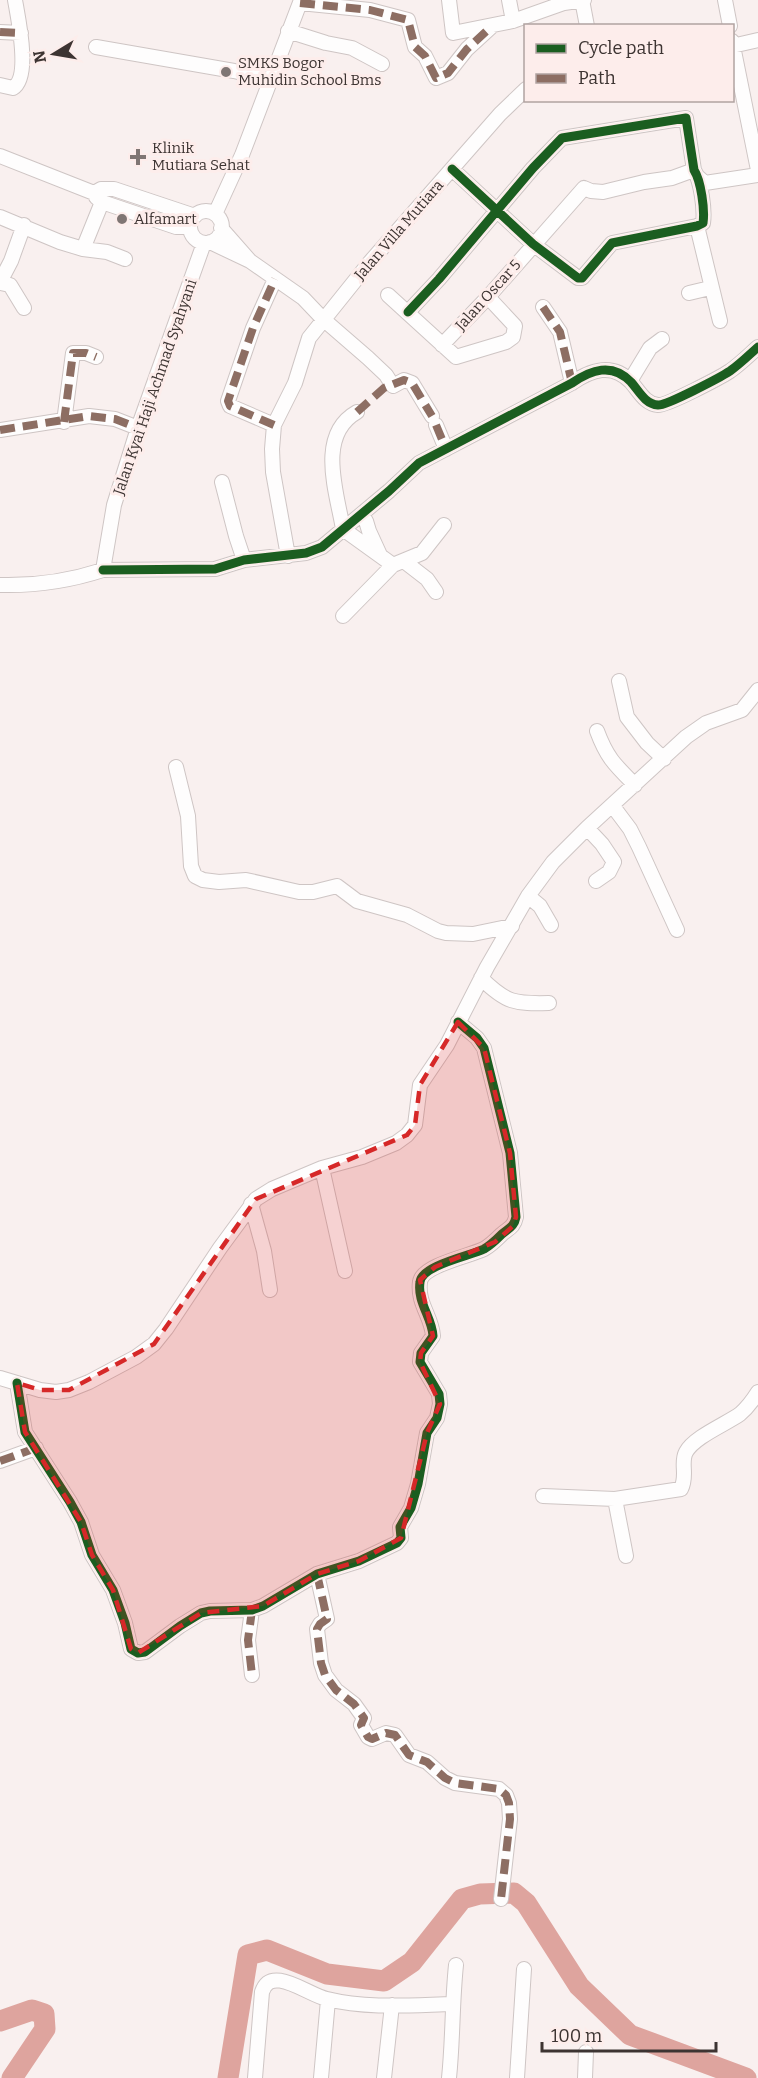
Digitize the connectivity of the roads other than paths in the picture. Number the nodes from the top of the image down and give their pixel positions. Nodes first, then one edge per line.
1 (15, 0) edge
2 (449, 0) edge
3 (509, 0) edge
4 (583, 0) edge
5 (725, 0) edge
6 (300, 1) edge
7 (564, 2) edge
8 (513, 21) junction
9 (586, 24) edge
10 (730, 24) edge
11 (491, 27) junction
12 (0, 32) edge
13 (288, 32) junction
14 (21, 33) junction
15 (758, 40) edge
16 (734, 44) edge
17 (96, 48) dead end
18 (734, 49) edge
19 (382, 64) dead end
20 (268, 81) junction
21 (0, 86) edge
22 (524, 90) edge
23 (0, 156) edge
24 (452, 169) junction
25 (758, 170) edge
26 (695, 173) junction
27 (758, 175) edge
28 (98, 198) junction
29 (497, 210) junction
30 (215, 214) junction
31 (0, 217) edge
32 (192, 221) junction
33 (24, 225) junction
34 (697, 226) junction
35 (221, 228) junction
36 (207, 242) junction
37 (533, 244) junction
38 (83, 249) junction
39 (124, 259) dead end
40 (250, 261) junction
41 (275, 279) junction
42 (0, 282) edge
43 (710, 288) junction
44 (689, 293) dead end
45 (388, 295) dead end
46 (488, 297) junction
47 (543, 307) dead end
48 (24, 308) dead end
49 (408, 312) junction
50 (323, 319) junction
51 (720, 321) dead end
52 (662, 339) dead end
53 (442, 345) junction
54 (758, 346) edge
55 (96, 357) dead end
56 (630, 381) junction
57 (572, 383) junction
58 (357, 412) dead end
59 (64, 422) junction
60 (274, 425) junction
61 (138, 428) junction
62 (0, 430) edge
63 (446, 448) junction
64 (417, 476) dead end
65 (222, 482) dead end
66 (366, 521) junction
67 (444, 525) dead end
68 (348, 532) junction
69 (422, 553) junction
70 (288, 556) junction
71 (381, 556) junction
72 (244, 560) junction
73 (399, 563) junction
74 (103, 570) junction
75 (427, 579) junction
76 (0, 585) edge
77 (436, 592) dead end
78 (343, 616) dead end
79 (619, 681) dead end
80 (758, 690) edge
81 (597, 731) dead end
82 (664, 759) junction
83 (176, 767) dead end
84 (635, 785) junction
85 (612, 805) junction
86 (587, 828) junction
87 (596, 881) dead end
88 (528, 896) junction
89 (551, 925) dead end
90 (512, 926) junction
91 (677, 930) dead end
92 (481, 978) junction
93 (549, 1003) dead end
94 (458, 1022) junction
95 (322, 1168) junction
96 (251, 1204) junction
97 (345, 1271) dead end
98 (270, 1290) dead end
99 (0, 1378) edge
100 (17, 1383) junction
101 (758, 1392) edge
102 (36, 1448) junction
103 (0, 1461) edge
104 (543, 1496) dead end
105 (615, 1499) junction
106 (626, 1556) dead end
107 (317, 1574) junction
108 (252, 1610) junction
109 (252, 1674) dead end
110 (501, 1899) dead end
111 (456, 1965) dead end
112 (524, 1969) dead end
113 (328, 2000) junction
114 (453, 2004) junction
115 (392, 2005) junction
116 (586, 2052) dead end
117 (255, 2078) edge
118 (321, 2078) edge
119 (384, 2078) edge
120 (449, 2078) edge
121 (517, 2078) edge
122 (585, 2078) edge

1 - 14 street
2 - 11 street
3 - 8 street
4 - 7 street
4 - 9 street
5 - 10 street
6 - 11 street
6 - 13 street
7 - 8 street
8 - 11 street
12 - 14 street
13 - 19 street
13 - 20 street
14 - 21 street
15 - 16 street
17 - 20 street
18 - 25 street
20 - 30 street
22 - 24 street, Jalan Villa Mutiara
23 - 28 street
24 - 29 street
24 - 50 street, Jalan Villa Mutiara
26 - 27 street
26 - 29 street
26 - 34 street
26 - 37 street, Jalan Oscar 5
28 - 32 street
28 - 38 street
29 - 37 street
29 - 49 street
30 - 32 street
30 - 35 street
31 - 33 street
32 - 36 street
33 - 38 street
33 - 42 street
34 - 37 street
34 - 43 street
35 - 36 street
35 - 40 street
36 - 40 street
36 - 61 street, Jalan Kyai Haji Achmad Syahyani
37 - 46 street, Jalan Oscar 5
38 - 39 street
40 - 41 street
41 - 50 street
41 - 60 street
42 - 48 street
43 - 44 street
43 - 51 street
45 - 49 street
46 - 53 street, Jalan Oscar 5
46 - 53 street
47 - 57 street
49 - 53 street
50 - 60 street, Jalan Villa Mutiara
50 - 63 street
52 - 56 street
54 - 56 street
55 - 59 street
56 - 57 street
57 - 63 street
58 - 68 street
59 - 61 street
59 - 62 street
60 - 70 street
61 - 74 street, Jalan Kyai Haji Achmad Syahyani
63 - 68 street
64 - 66 street
65 - 72 street
66 - 68 street
66 - 71 street
67 - 69 street
68 - 70 street
68 - 71 street
69 - 73 street
69 - 75 street
70 - 72 street
71 - 73 street
72 - 74 street
73 - 75 street
73 - 78 street
74 - 76 street
75 - 77 street
79 - 82 street
80 - 82 street
81 - 84 street
82 - 84 street
83 - 90 street
84 - 85 street
85 - 86 street
85 - 91 street
86 - 87 street
86 - 88 street
88 - 89 street
88 - 90 street
90 - 92 street
92 - 93 street
92 - 94 street
94 - 95 street
94 - 107 street
95 - 96 street
95 - 97 street
96 - 98 street
96 - 100 street
99 - 100 street
100 - 102 street
101 - 105 street
102 - 103 street
102 - 108 street
104 - 105 street
105 - 106 street
107 - 108 street
107 - 110 street
108 - 109 street
111 - 114 street
112 - 121 street
113 - 115 street
113 - 117 street
113 - 118 street
114 - 115 street
114 - 120 street
115 - 119 street
116 - 122 street

